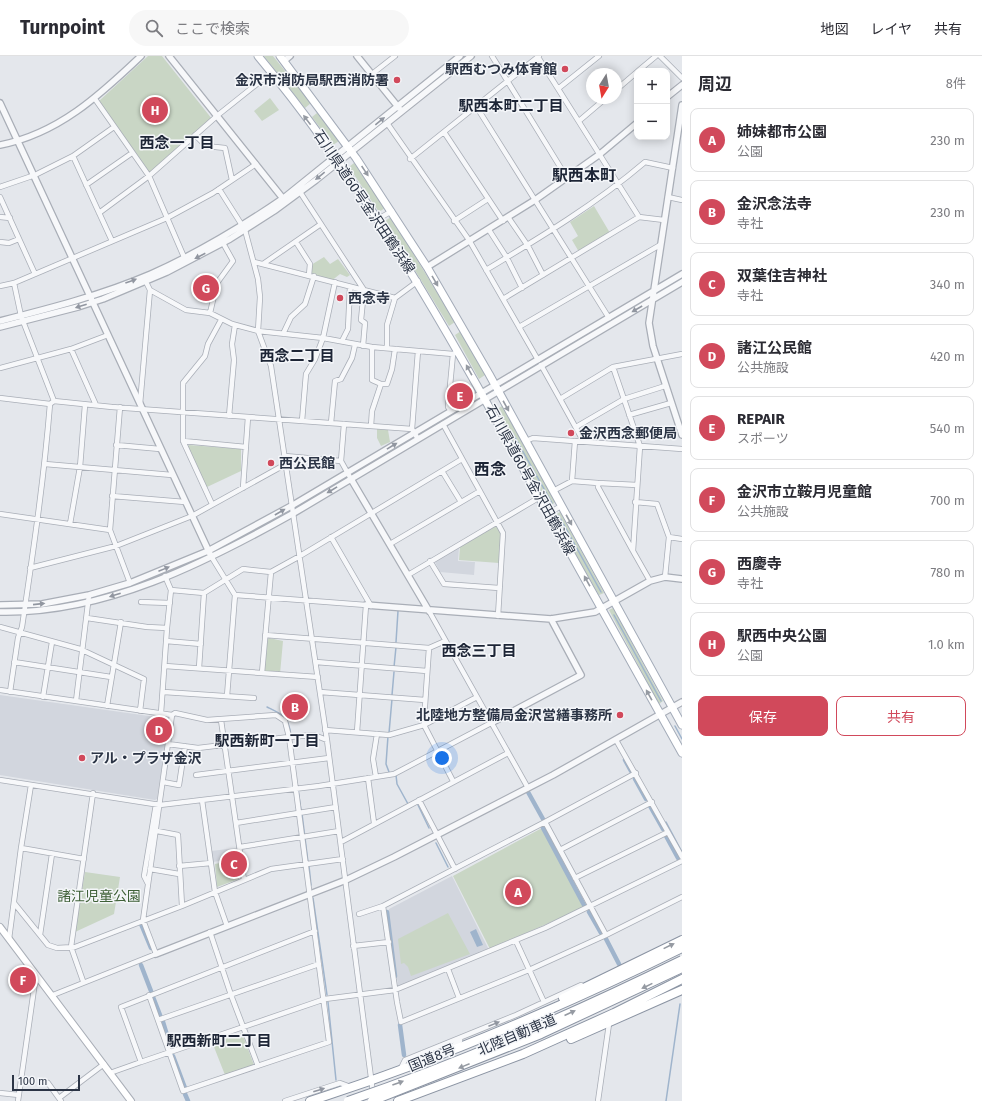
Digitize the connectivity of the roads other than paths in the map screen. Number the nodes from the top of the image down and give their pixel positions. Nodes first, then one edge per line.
1 (141, 56) edge
2 (169, 56) edge
3 (258, 56) edge
4 (290, 56) edge
5 (358, 56) edge
6 (395, 56) edge
7 (460, 56) edge
8 (471, 56) edge
9 (492, 56) edge
10 (599, 56) edge
11 (656, 56) edge
12 (660, 56) edge
13 (538, 57) edge
14 (282, 58) edge
15 (642, 68) edge
16 (272, 72) junction
17 (372, 74) junction
18 (634, 75) edge
19 (682, 78) edge
20 (508, 80) junction
21 (682, 84) edge
22 (622, 85) edge
23 (559, 88) junction
24 (419, 93) junction
25 (670, 94) edge
26 (95, 99) junction
27 (0, 102) edge
28 (599, 104) edge
29 (682, 105) edge
30 (476, 106) junction
31 (400, 109) junction
32 (681, 114) edge
33 (218, 115) junction
34 (579, 121) junction
35 (386, 123) junction
36 (634, 126) edge
37 (114, 127) junction
38 (444, 132) junction
39 (195, 135) junction
40 (19, 142) junction
41 (0, 145) edge
42 (349, 149) junction
43 (132, 153) junction
44 (600, 154) junction
45 (73, 156) junction
46 (337, 159) junction
47 (410, 159) junction
48 (256, 164) junction
49 (673, 168) junction
50 (35, 174) junction
51 (149, 176) junction
52 (567, 178) junction
53 (232, 180) junction
54 (86, 184) junction
55 (619, 184) junction
56 (0, 187) edge
57 (219, 189) junction
58 (300, 192) junction
59 (0, 197) edge
60 (668, 197) junction
61 (488, 199) junction
62 (285, 200) junction
63 (535, 200) junction
64 (682, 200) edge
65 (392, 211) junction
66 (99, 213) junction
67 (0, 217) edge
68 (639, 217) junction
69 (10, 218) junction
70 (167, 218) junction
71 (378, 219) junction
72 (506, 219) junction
73 (664, 220) junction
74 (454, 221) junction
75 (321, 224) junction
76 (243, 228) junction
77 (489, 230) junction
78 (554, 230) junction
79 (19, 239) junction
80 (469, 240) junction
81 (0, 242) edge
82 (112, 242) junction
83 (296, 242) junction
84 (223, 243) junction
85 (660, 245) junction
86 (528, 246) junction
87 (184, 257) junction
88 (73, 258) junction
89 (507, 258) junction
90 (571, 259) junction
91 (254, 262) junction
92 (263, 264) junction
93 (427, 267) junction
94 (166, 270) junction
95 (486, 270) junction
96 (35, 274) junction
97 (682, 274) edge
98 (543, 275) junction
99 (311, 276) junction
100 (418, 281) junction
101 (14, 282) junction
102 (146, 282) junction
103 (335, 282) junction
104 (682, 282) edge
105 (0, 286) edge
106 (350, 287) junction
107 (589, 287) junction
108 (522, 288) junction
109 (150, 290) junction
110 (364, 290) junction
111 (653, 292) junction
112 (90, 296) junction
113 (395, 298) junction
114 (503, 299) junction
115 (651, 301) junction
116 (93, 302) junction
117 (210, 313) junction
118 (23, 318) junction
119 (609, 318) junction
120 (222, 320) junction
121 (0, 321) edge
122 (235, 325) junction
123 (0, 327) edge
124 (519, 327) junction
125 (258, 331) junction
126 (283, 334) junction
127 (108, 335) junction
128 (323, 338) junction
129 (573, 339) junction
130 (342, 341) junction
131 (355, 345) junction
132 (576, 345) junction
133 (363, 346) junction
134 (372, 347) junction
135 (387, 347) junction
136 (71, 349) junction
137 (395, 349) junction
138 (418, 351) junction
139 (456, 352) junction
140 (682, 354) edge
141 (37, 358) junction
142 (657, 358) junction
143 (540, 363) junction
144 (613, 367) junction
145 (0, 368) edge
146 (381, 384) junction
147 (665, 386) junction
148 (497, 388) junction
149 (483, 396) junction
150 (0, 398) edge
151 (560, 399) junction
152 (624, 399) junction
153 (52, 403) junction
154 (671, 403) junction
155 (85, 405) junction
156 (96, 405) junction
157 (120, 407) junction
158 (141, 407) junction
159 (184, 412) junction
160 (451, 412) junction
161 (629, 415) junction
162 (229, 416) junction
163 (248, 417) junction
164 (279, 419) junction
165 (302, 421) junction
166 (331, 423) junction
167 (344, 424) junction
168 (443, 424) junction
169 (371, 426) junction
170 (576, 427) junction
171 (413, 431) junction
172 (682, 435) edge
173 (418, 438) junction
174 (183, 441) junction
175 (526, 441) junction
176 (575, 441) junction
177 (581, 441) junction
178 (116, 445) junction
179 (640, 446) junction
180 (246, 447) junction
181 (160, 449) junction
182 (682, 449) edge
183 (286, 456) junction
184 (462, 459) junction
185 (341, 461) junction
186 (45, 464) junction
187 (286, 464) junction
188 (80, 467) junction
189 (114, 470) junction
190 (442, 471) junction
191 (348, 473) junction
192 (172, 475) junction
193 (351, 479) junction
194 (572, 481) junction
195 (598, 483) junction
196 (637, 485) junction
197 (243, 488) junction
198 (480, 491) junction
199 (553, 491) junction
200 (112, 496) junction
201 (540, 497) junction
202 (185, 502) junction
203 (461, 502) junction
204 (635, 502) junction
205 (212, 504) junction
206 (293, 505) junction
207 (561, 506) junction
208 (294, 513) junction
209 (372, 513) junction
210 (549, 513) junction
211 (0, 514) edge
212 (192, 516) junction
213 (38, 520) junction
214 (497, 522) junction
215 (70, 524) junction
216 (110, 530) junction
217 (331, 537) junction
218 (670, 537) junction
219 (682, 539) edge
220 (390, 544) junction
221 (116, 546) junction
222 (633, 551) junction
223 (210, 553) junction
224 (300, 556) junction
225 (430, 561) junction
226 (30, 568) junction
227 (271, 572) junction
228 (408, 574) junction
229 (165, 576) junction
230 (665, 577) junction
231 (682, 579) edge
232 (226, 580) junction
233 (650, 581) junction
234 (130, 583) junction
235 (500, 588) junction
236 (171, 590) junction
237 (204, 593) junction
238 (89, 595) junction
239 (235, 595) junction
240 (269, 598) junction
241 (307, 601) junction
242 (614, 601) junction
243 (89, 602) junction
244 (141, 602) dead end
245 (170, 603) junction
246 (25, 605) junction
247 (369, 605) junction
248 (0, 606) edge
249 (602, 608) junction
250 (429, 611) junction
251 (0, 612) edge
252 (24, 612) junction
253 (498, 616) junction
254 (88, 618) junction
255 (551, 619) junction
256 (121, 622) junction
257 (0, 628) edge
258 (167, 628) junction
259 (19, 633) junction
260 (265, 635) junction
261 (312, 639) junction
262 (166, 641) junction
263 (445, 641) junction
264 (52, 642) junction
265 (363, 643) junction
266 (200, 644) junction
267 (430, 648) junction
268 (83, 651) junction
269 (14, 662) junction
270 (316, 662) junction
271 (114, 664) junction
272 (165, 666) junction
273 (362, 666) junction
274 (48, 667) junction
275 (199, 668) junction
276 (229, 670) junction
277 (427, 671) junction
278 (80, 672) junction
279 (262, 673) junction
280 (112, 677) junction
281 (318, 677) junction
282 (0, 690) edge
283 (10, 692) junction
284 (164, 692) junction
285 (320, 692) junction
286 (360, 694) junction
287 (43, 696) junction
288 (227, 696) junction
289 (477, 697) junction
290 (254, 698) dead end
291 (425, 700) junction
292 (76, 701) junction
293 (682, 702) edge
294 (107, 706) junction
295 (673, 708) junction
296 (140, 711) junction
297 (161, 714) junction
298 (172, 715) junction
299 (660, 715) junction
300 (221, 720) junction
301 (491, 723) junction
302 (424, 725) junction
303 (682, 725) edge
304 (325, 730) junction
305 (357, 732) junction
306 (377, 734) junction
307 (291, 737) junction
308 (326, 740) junction
309 (616, 740) junction
310 (168, 744) junction
311 (225, 745) junction
312 (185, 746) junction
313 (438, 751) junction
314 (508, 753) junction
315 (682, 753) edge
316 (329, 758) junction
317 (294, 762) junction
318 (229, 771) junction
319 (636, 773) junction
320 (196, 775) dead end
321 (376, 777) junction
322 (368, 778) junction
323 (0, 780) edge
324 (453, 781) junction
325 (163, 782) junction
326 (333, 783) junction
327 (31, 785) junction
328 (297, 788) junction
329 (528, 788) junction
330 (93, 793) junction
331 (232, 796) junction
332 (202, 800) junction
333 (419, 800) junction
334 (652, 802) junction
335 (158, 804) junction
336 (336, 807) junction
337 (300, 812) junction
338 (545, 822) junction
339 (236, 823) junction
340 (374, 823) junction
341 (154, 830) junction
342 (339, 831) junction
343 (668, 832) junction
344 (304, 836) junction
345 (438, 836) junction
346 (341, 842) junction
347 (152, 847) junction
348 (240, 847) junction
349 (21, 848) junction
350 (560, 850) junction
351 (52, 854) junction
352 (682, 857) edge
353 (84, 858) junction
354 (343, 858) junction
355 (682, 861) edge
356 (211, 862) junction
357 (307, 863) junction
358 (179, 866) junction
359 (150, 868) junction
360 (455, 869) junction
361 (179, 874) junction
362 (575, 878) junction
363 (244, 880) junction
364 (346, 880) junction
365 (148, 884) junction
366 (215, 892) junction
367 (310, 894) junction
368 (682, 897) edge
369 (14, 903) junction
370 (182, 906) junction
371 (383, 906) junction
372 (590, 907) junction
373 (359, 914) dead end
374 (143, 920) junction
375 (227, 926) junction
376 (0, 927) edge
377 (315, 931) junction
378 (210, 932) junction
379 (40, 935) junction
380 (606, 935) junction
381 (10, 939) junction
382 (682, 940) edge
383 (516, 941) junction
384 (389, 942) junction
385 (353, 946) junction
386 (71, 947) junction
387 (682, 948) edge
388 (156, 954) junction
389 (682, 960) edge
390 (319, 964) junction
391 (222, 967) junction
392 (682, 968) edge
393 (448, 969) junction
394 (529, 970) junction
395 (621, 970) junction
396 (36, 975) junction
397 (682, 979) edge
398 (83, 982) junction
399 (395, 990) junction
400 (682, 990) edge
401 (359, 994) junction
402 (53, 995) junction
403 (150, 995) junction
404 (231, 995) junction
405 (459, 998) junction
406 (325, 999) junction
407 (544, 1002) junction
408 (516, 1015) junction
409 (158, 1020) junction
410 (511, 1023) junction
411 (609, 1024) junction
412 (243, 1027) junction
413 (496, 1032) junction
414 (460, 1038) junction
415 (543, 1045) junction
416 (169, 1052) junction
417 (442, 1054) junction
418 (141, 1062) junction
419 (104, 1064) junction
420 (258, 1066) junction
421 (399, 1071) junction
422 (110, 1072) junction
423 (370, 1081) junction
424 (48, 1083) dead end
425 (353, 1087) junction
426 (0, 1093) edge
427 (19, 1095) junction
428 (60, 1099) edge
429 (294, 1099) edge
430 (18, 1101) edge
431 (131, 1101) edge
432 (285, 1101) edge
433 (310, 1101) edge
434 (348, 1101) edge
435 (373, 1101) edge
436 (398, 1101) edge
437 (598, 1101) edge

1 - 26 street
2 - 33 street
3 - 16 main road, 石川県道60号金沢田鶴浜線
4 - 14 street
5 - 17 street
6 - 17 street
7 - 24 street
8 - 24 street
9 - 20 street
10 - 23 street
11 - 15 street
12 - 19 street
13 - 20 street
13 - 23 street
14 - 42 main road, 石川県道60号金沢田鶴浜線
16 - 33 street
46 -> 16 main road, 石川県道60号金沢田鶴浜線
17 - 31 street
18 - 22 street
20 - 30 street
20 - 52 street
21 - 25 street
23 - 34 street
24 - 31 street
26 - 37 street
26 - 40 street
27 - 40 street
28 - 34 street
29 - 32 street
30 - 38 street
30 - 63 street
31 - 35 street
42 -> 31 street
32 - 49 street
33 - 39 street
33 - 48 street
34 - 44 street
35 - 42 street
35 - 47 street
36 - 44 street
37 - 43 street
37 - 45 street
38 - 47 street
38 - 61 street
39 - 51 street
39 - 53 street
40 - 41 street
40 - 50 street
42 - 46 street
42 -> 65 main road, 石川県道60号金沢田鶴浜線
43 - 51 street
43 - 54 street
44 - 52 street
44 - 55 street
45 - 50 street
45 - 54 street
46 -> 58 street
46 - 62 street
46 - 71 main road, 石川県道60号金沢田鶴浜線
47 - 74 street
48 - 53 street
48 - 62 street
49 - 55 street
49 - 60 street
50 - 56 street
50 - 88 street
51 - 66 street
51 - 70 street
52 - 63 street
53 - 57 street
54 - 66 street
55 - 68 street
55 - 78 street
57 - 70 street
57 - 76 street
58 - 62 street
58 - 75 street
59 - 69 street
60 - 64 street
60 - 73 street
61 - 72 street
61 - 74 street
62 - 76 street
63 - 72 street
63 - 78 street
65 - 71 street
65 - 93 main road, 石川県道60号金沢田鶴浜線
66 - 82 street
67 - 69 street
68 - 73 street
68 - 90 street
69 - 79 street
70 - 82 street
70 - 87 street
71 - 100 main road, 石川県道60号金沢田鶴浜線
72 - 77 street
72 - 86 street
73 - 85 street
74 - 80 street
75 - 83 street
75 - 110 street
76 - 84 street
76 - 87 street
76 - 91 street
77 - 80 street
77 - 89 street
78 - 86 street
78 - 90 street
79 - 81 street
79 - 96 street
80 - 93 street
80 - 95 street
82 - 88 street
83 - 92 street
83 - 99 street
84 -> 94 street
84 - 117 street
85 - 107 street
85 - 111 street
86 - 89 street
86 - 98 street
87 - 94 street
88 - 96 street
88 - 112 street
89 - 95 street
89 - 108 street
90 - 98 street
90 - 107 street
91 - 92 street
91 - 125 street
92 - 99 street
93 -> 148 main road, 石川県道60号金沢田鶴浜線
94 - 102 street
112 -> 94 street
95 - 114 street
96 - 101 street
97 - 111 street
98 - 108 street
99 - 103 street
99 - 126 street
100 - 113 street
100 - 139 main road, 石川県道60号金沢田鶴浜線
101 - 105 street
101 - 118 street
102 - 109 street
102 - 116 street
103 - 106 street
103 - 128 street
104 - 115 street
106 - 110 street
106 - 130 street
107 - 119 street
107 - 124 street
108 - 114 street
109 - 117 street
109 - 158 street
110 - 113 street
110 - 133 street
111 - 115 street
111 - 119 street
112 - 116 street
112 - 118 street
113 - 135 street
114 - 124 street
115 -> 132 street
115 - 142 street
116 -> 118 street
116 - 127 street
117 - 120 street
118 - 121 street
118 - 123 street
118 - 141 street
119 - 129 street
120 - 122 street
120 - 159 street
122 - 125 street
122 - 162 street
124 - 143 street
125 - 126 street
125 - 164 street
126 - 128 street
127 - 136 street
127 - 158 street
128 - 130 street
128 - 165 street
129 - 132 street
129 - 143 street
130 - 131 street
131 - 133 street
131 - 166 street
132 - 143 street
133 - 134 street
134 - 135 street
134 - 146 street
135 - 137 street
136 - 141 street
136 - 156 street
137 - 138 street
137 - 146 street
138 - 139 street
138 - 171 street
149 -> 139 main road, 石川県道60号金沢田鶴浜線
139 - 160 street
140 - 142 street
141 - 145 street
141 - 153 street
142 - 144 street
142 - 147 street
143 - 148 street
143 - 151 street
144 - 151 street
144 - 152 street
146 - 169 street
147 - 152 street
147 - 154 street
148 - 149 street
148 -> 175 main road, 石川県道60号金沢田鶴浜線
149 - 160 street
149 - 168 street
149 - 201 main road, 石川県道60号金沢田鶴浜線
150 - 153 street
151 - 170 street
152 - 161 street
152 - 170 street
153 - 155 street
153 - 186 street
154 - 161 street
154 - 172 street
155 - 156 street
155 - 188 street
156 - 157 street
157 - 158 street
157 - 178 street
158 - 159 street
158 - 181 street
159 - 162 street
159 - 174 street
160 - 171 street
161 - 179 street
162 - 163 street
163 - 164 street
163 - 180 street
164 - 165 street
164 - 183 street
165 - 166 street
166 - 167 street
167 - 169 street
167 - 185 street
168 - 173 street
168 - 184 street
169 - 171 street
170 - 177 street
171 - 173 street
191 -> 171 street
173 - 193 street
174 - 180 street
174 - 205 street
175 - 176 street
175 - 199 main road, 石川県道60号金沢田鶴浜線
176 - 177 street
176 - 194 street
177 - 179 street
178 - 181 street
178 - 189 street
179 - 182 street
179 - 196 street
180 - 197 street
181 - 192 street
183 - 185 street
183 - 187 street
184 - 190 street
184 - 198 street
185 - 191 street
186 - 188 street
186 - 213 street
187 - 197 street
187 - 206 street
188 - 189 street
188 - 215 street
189 - 192 street
189 - 200 street
190 - 203 street
190 - 209 street
191 - 193 street
191 - 206 street
192 - 202 street
193 -> 208 street
193 - 209 street
194 - 195 street
194 - 199 street
195 - 196 street
195 - 222 street
196 - 204 street
197 - 205 street
198 - 203 street
198 - 214 street
199 - 207 main road, 石川県道60号金沢田鶴浜線
200 - 202 street
200 - 216 street
201 - 210 main road, 石川県道60号金沢田鶴浜線
201 - 214 street
202 - 212 street
203 - 220 street
204 - 218 street
204 - 222 street
205 - 212 street
206 - 208 street
223 -> 206 street
207 - 210 street
207 -> 242 main road, 石川県道60号金沢田鶴浜線
208 - 223 street
208 - 224 street
209 - 217 street
209 - 220 street
249 -> 210 main road, 石川県道60号金沢田鶴浜線
211 - 213 street
212 - 221 street
212 - 223 street
213 - 215 street
213 - 226 street
214 - 225 street
214 - 235 street
215 - 216 street
216 - 221 street
217 - 224 street
217 - 247 street
218 - 219 street
218 - 230 street
220 - 228 street
221 - 226 street
221 - 234 street
222 - 233 street
223 - 229 street
223 - 232 street
234 -> 223 street
224 - 227 street
224 - 241 street
225 - 228 street
225 - 235 street
226 - 246 street
227 - 232 street
227 - 240 street
228 - 250 street
229 - 236 street
229 -> 243 street
230 - 231 street
230 - 233 street
232 - 237 street
232 - 239 street
233 - 242 street
234 - 238 street
235 - 253 street
236 - 237 street
236 - 245 street
237 - 266 street
238 - 243 street
246 -> 238 street
239 - 240 street
239 - 276 street
240 - 241 street
240 - 260 street
241 - 247 street
241 - 261 street
242 - 249 street
242 - 295 main road, 石川県道60号金沢田鶴浜線
243 - 252 street
243 - 254 street
244 - 245 street
245 - 258 street
246 - 248 street
246 - 252 street
247 - 250 street
247 - 265 street
249 - 255 street
299 -> 249 main road, 石川県道60号金沢田鶴浜線
250 - 253 street
250 - 263 street
251 - 252 street
252 - 259 street
253 - 255 street
254 - 256 street
254 - 268 street
255 - 301 street
256 - 258 street
256 - 271 street
257 - 259 street
258 - 262 street
259 - 264 street
259 - 269 street
260 - 261 street
260 - 279 street
261 - 265 street
261 - 270 street
262 - 266 street
262 - 272 street
263 - 267 street
263 - 289 street
264 - 268 street
264 - 274 street
265 - 267 street
265 - 273 street
266 - 275 street
267 - 277 street
268 - 271 street
268 - 278 street
269 - 274 street
269 - 283 street
270 - 273 street
270 - 281 street
271 - 280 street
271 - 296 street
272 - 275 street
272 - 284 street
273 - 277 street
273 - 286 street
274 - 278 street
274 - 287 street
275 - 276 street
276 - 279 street
276 - 288 street
277 - 291 street
278 - 280 street
278 - 292 street
279 - 281 street
280 - 294 street
281 - 285 street
282 - 283 street
283 - 287 street
284 - 288 street
284 - 297 street
285 - 286 street
285 - 304 street
286 - 291 street
286 - 305 street
287 - 292 street
288 - 290 street
289 - 301 street
289 - 302 street
291 - 302 street
292 - 294 street
293 - 295 street
294 - 296 street
295 - 299 street
295 - 303 main road, 石川県道60号金沢田鶴浜線
296 - 297 street
297 - 298 street
298 - 300 street
298 - 310 street
299 - 309 street
299 - 315 main road, 石川県道60号金沢田鶴浜線
300 - 307 street
300 - 311 street
301 - 313 street
301 - 314 street
302 - 306 street
302 - 313 street
304 - 305 street
304 - 308 street
305 - 306 street
306 - 321 street
307 - 308 street
307 - 311 street
307 - 317 street
308 - 316 street
309 - 319 street
309 - 329 street
310 - 312 street
310 - 325 street
311 - 312 street
311 - 318 street
312 - 325 street
313 - 321 street
313 - 324 street
314 - 324 street
314 - 329 street
316 - 317 street
316 - 326 street
317 - 318 street
317 - 328 street
318 - 320 street
318 - 331 street
319 - 334 street
319 - 338 street
321 - 322 street
322 - 326 street
322 - 340 street
323 - 327 street
324 - 333 street
325 - 335 street
326 - 328 street
326 - 336 street
327 - 330 street
327 - 349 street
328 - 331 street
328 - 337 street
329 - 345 street
330 - 335 street
330 - 353 street
331 - 332 street
331 - 339 street
332 - 335 street
332 - 356 street
333 - 340 street
333 - 345 street
334 - 343 street
334 - 350 street
335 - 341 street
336 - 337 street
336 - 342 street
337 - 339 street
337 - 344 street
338 - 350 street
338 - 360 street
339 - 348 street
340 - 346 street
341 - 347 street
341 - 358 street
342 - 344 street
342 - 346 street
343 - 352 street
343 - 362 street
344 - 348 street
344 - 357 street
345 - 360 street
345 - 364 street
346 - 354 street
347 - 359 street
347 - 365 street
348 - 363 street
349 - 351 street
349 - 369 street
350 - 362 street
351 - 353 street
351 - 379 street
353 - 386 street
354 - 357 street
354 - 364 street
355 - 372 street
356 - 358 street
356 - 366 street
357 - 363 street
357 - 367 street
358 - 361 street
359 - 361 street
359 - 365 street
360 - 371 street
361 - 370 street
362 - 372 street
363 - 366 street
364 - 367 street
364 - 385 street
365 - 374 street
366 - 370 street
366 - 375 street
367 - 375 street
367 - 377 street
368 - 380 street
369 - 379 street
369 - 381 street
370 - 374 street
371 - 373 street
371 - 384 street
372 - 380 street
372 - 383 street
374 - 386 street
374 - 388 street
375 - 378 street
376 - 381 main road
377 - 390 street
377 - 391 street
378 - 388 street
378 - 391 street
379 - 386 street
380 - 394 street
381 - 396 main road
395 -> 382 highway
383 - 393 street
383 - 394 street
384 - 385 street
384 - 399 street
385 - 401 street
386 - 398 street
387 - 413 highway, 国道8号
388 - 398 street
434 -> 389 highway, 北陸自動車道, bridge
390 - 404 street
390 - 406 street
391 - 403 street
391 - 404 street
392 -> 435 highway, 北陸自動車道, bridge
393 - 399 street
393 - 405 street
394 - 405 street
394 - 407 street
395 - 407 street
395 - 410 highway
396 - 402 main road
396 - 427 street
397 - 415 highway, 国道8号
398 - 402 street
399 - 401 street
399 - 405 street
400 - 411 highway
401 - 406 street
401 - 423 street
402 - 419 main road
403 - 409 street
403 - 418 street
404 - 409 street
404 - 412 street
406 - 412 street
406 - 420 street
407 - 408 street
408 - 410 street
414 -> 408 street
409 - 416 street
410 - 413 highway
411 - 415 highway
411 - 437 street
412 - 416 street
412 - 420 street
413 - 417 highway, 国道8号
414 - 417 street
414 - 421 street
415 - 436 highway, 国道8号
416 - 418 street
416 - 420 street
417 - 421 highway, 国道8号
418 - 422 street
419 - 422 main road
419 - 428 street
421 - 423 highway, 国道8号
422 - 431 main road
423 - 425 highway, 国道8号
423 - 435 street
424 - 428 street
429 -> 425 street
425 - 433 highway, 国道8号
426 - 427 street
427 - 430 street
429 - 432 street

